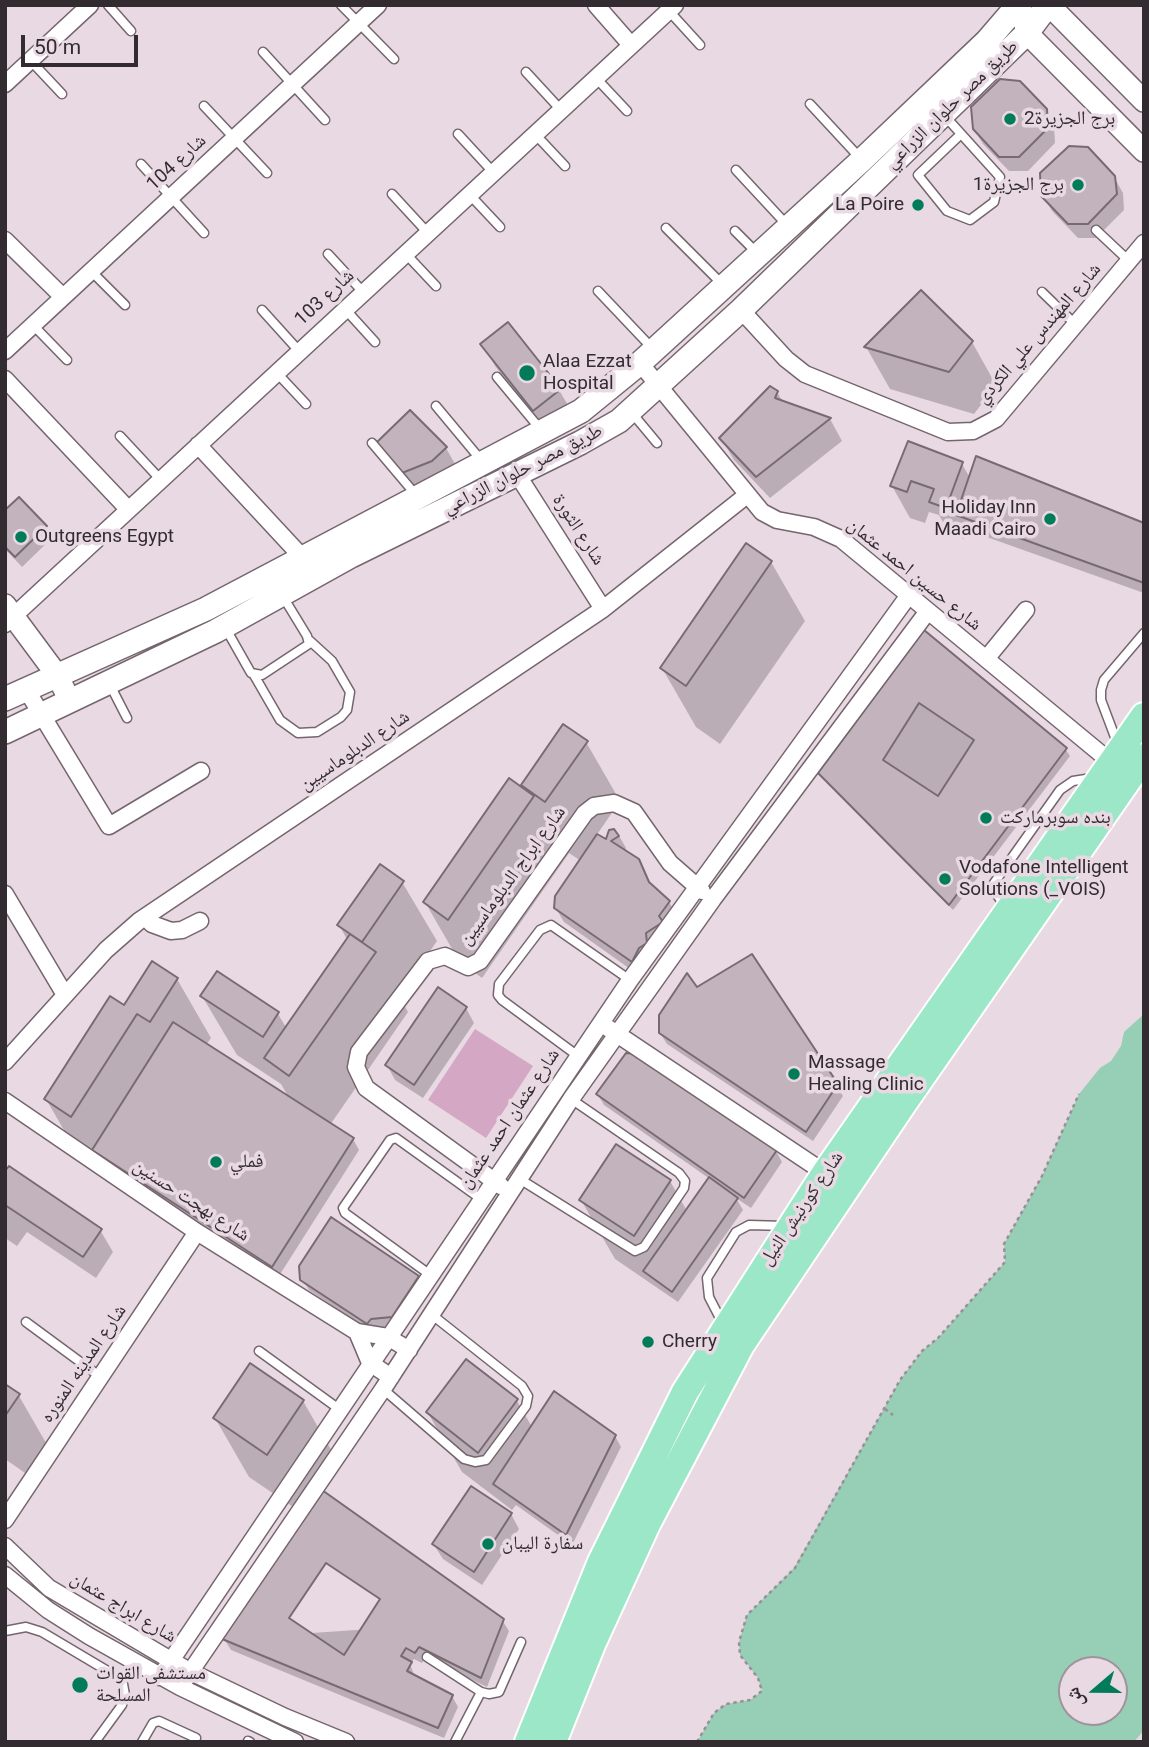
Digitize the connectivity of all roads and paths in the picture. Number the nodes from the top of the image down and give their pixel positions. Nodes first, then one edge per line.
1 (90, 5) edge
2 (108, 5) edge
3 (341, 5) edge
4 (378, 5) edge
5 (596, 5) edge
6 (1019, 5) edge
7 (1049, 5) edge
8 (672, 8) edge
9 (359, 23) junction
10 (131, 31) dead end
11 (1027, 33) junction
12 (631, 44) junction
13 (700, 45) dead end
14 (263, 52) dead end
15 (394, 59) dead end
16 (30, 60) junction
17 (526, 72) dead end
18 (596, 78) junction
19 (5, 84) edge
20 (292, 84) junction
21 (62, 94) dead end
22 (1144, 101) edge
23 (810, 104) dead end
24 (204, 106) dead end
25 (561, 110) junction
26 (627, 111) dead end
27 (943, 113) junction
28 (325, 120) dead end
29 (458, 134) dead end
30 (535, 134) junction
31 (961, 134) junction
32 (234, 138) junction
33 (1144, 151) edge
34 (862, 160) junction
35 (141, 164) dead end
36 (565, 166) dead end
37 (736, 170) dead end
38 (493, 172) junction
39 (267, 173) dead end
40 (392, 194) dead end
41 (469, 194) junction
42 (171, 197) junction
43 (500, 227) dead end
44 (789, 227) junction
45 (666, 228) dead end
46 (1096, 230) dead end
47 (736, 231) dead end
48 (428, 232) junction
49 (204, 233) dead end
50 (5, 240) edge
51 (1144, 243) edge
52 (405, 253) junction
53 (328, 254) dead end
54 (759, 255) junction
55 (1129, 261) junction
56 (91, 271) junction
57 (436, 286) dead end
58 (725, 287) junction
59 (598, 291) dead end
60 (363, 292) junction
61 (1042, 292) dead end
62 (63, 297) junction
63 (125, 305) dead end
64 (345, 309) junction
65 (262, 310) dead end
66 (741, 310) junction
67 (1076, 324) junction
68 (33, 326) junction
69 (375, 342) dead end
70 (5, 351) edge
71 (299, 351) junction
72 (647, 357) junction
73 (67, 360) dead end
74 (276, 372) junction
75 (497, 377) dead end
76 (5, 379) edge
77 (659, 386) junction
78 (306, 404) dead end
79 (436, 407) dead end
80 (631, 411) junction
81 (543, 432) junction
82 (120, 436) dead end
83 (372, 443) dead end
84 (657, 443) dead end
85 (198, 445) junction
86 (483, 462) junction
87 (517, 474) junction
88 (160, 479) junction
89 (747, 495) junction
90 (418, 497) junction
91 (128, 509) junction
92 (302, 557) junction
93 (282, 595) junction
94 (909, 595) junction
95 (603, 609) junction
96 (1026, 610) dead end
97 (928, 611) junction
98 (8, 615) edge
99 (225, 626) junction
100 (1144, 633) edge
101 (309, 640) junction
102 (986, 659) junction
103 (57, 675) junction
104 (254, 675) junction
105 (108, 681) junction
106 (15, 694) edge
107 (69, 699) junction
108 (39, 714) junction
109 (1144, 716) edge
110 (127, 718) dead end
111 (5, 732) edge
112 (798, 746) junction
113 (816, 760) junction
114 (1119, 762) edge
115 (201, 771) dead end
116 (695, 887) junction
117 (5, 894) edge
118 (713, 899) junction
119 (145, 917) junction
120 (200, 921) dead end
121 (630, 980) junction
122 (65, 995) junction
123 (600, 1023) junction
124 (617, 1034) junction
125 (578, 1056) junction
126 (5, 1062) edge
127 (1079, 1094) dead end
128 (571, 1100) junction
129 (5, 1101) edge
130 (825, 1173) junction
131 (494, 1181) junction
132 (514, 1185) junction
133 (481, 1199) junction
134 (791, 1225) junction
135 (197, 1232) junction
136 (429, 1274) junction
137 (431, 1314) junction
138 (26, 1322) dead end
139 (724, 1328) junction
140 (357, 1332) junction
141 (388, 1337) junction
142 (409, 1350) junction
143 (259, 1351) dead end
144 (370, 1363) junction
145 (102, 1378) junction
146 (387, 1383) junction
147 (339, 1409) junction
148 (885, 1409) junction
149 (892, 1415) dead end
150 (5, 1520) edge
151 (5, 1546) edge
152 (5, 1575) edge
153 (5, 1630) edge
154 (521, 1642) dead end
155 (427, 1657) dead end
156 (169, 1659) junction
157 (189, 1671) junction
158 (160, 1676) junction
159 (180, 1687) junction
160 (481, 1692) junction
161 (308, 1735) edge
162 (195, 1738) dead end
163 (95, 1742) edge
164 (142, 1742) edge
165 (295, 1742) edge
166 (345, 1742) edge
167 (455, 1742) edge
168 (528, 1742) edge
169 (553, 1742) edge
170 (697, 1742) edge

1 - 16 street
2 - 10 lane
3 - 9 lane
4 - 9 street, شارع 104
5 - 12 street
6 - 11 street
6 - 34 main road, طريق مصر حلوان الزراعي
7 - 11 main road, طريق مصر حلوان الزراعي
7 - 22 street
8 - 12 street, شارع 103
8 - 13 lane
9 - 15 lane
9 - 20 street, شارع 104
11 - 27 main road, طريق مصر حلوان الزراعي
11 - 33 street
12 - 18 street, شارع 103
14 - 20 lane
16 - 19 street
16 - 21 lane
17 - 25 lane
18 - 25 street, شارع 103
18 - 26 lane
20 - 28 lane
20 - 32 street, شارع 104
23 - 34 lane
24 - 32 lane
25 - 30 street, شارع 103
27 - 31 lane
27 - 66 main road, طريق مصر حلوان الزراعي
29 - 38 lane
30 - 36 lane
30 - 38 street, شارع 103
31 - 31 lane
32 - 39 lane
32 - 42 street, شارع 104
34 - 44 main road, طريق مصر حلوان الزراعي
35 - 42 lane
37 - 44 lane
38 - 41 street, شارع 103
40 - 48 lane
41 - 43 lane
41 - 48 street, شارع 103
42 - 49 lane
42 - 56 street, شارع 104
44 - 54 main road, طريق مصر حلوان الزراعي
45 - 58 lane
46 - 55 lane
47 - 54 lane
48 - 52 street, شارع 103
50 - 62 street
51 - 55 street, شارع المهندس علي الكردي
52 - 57 lane
52 - 60 street, شارع 103
53 - 60 lane
54 - 58 main road, طريق مصر حلوان الزراعي
55 - 67 street, شارع المهندس علي الكردي
56 - 62 street, شارع 104
56 - 63 lane
58 - 72 main road, طريق مصر حلوان الزراعي
59 - 72 lane
60 - 64 street, شارع 103
61 - 67 lane
62 - 68 street, شارع 104
64 - 69 lane
64 - 71 street, شارع 103
65 - 71 lane
66 - 67 street, شارع المهندس علي الكردي
66 - 77 main road, طريق مصر حلوان الزراعي
68 - 70 street, شارع 104
68 - 73 lane
71 - 74 street, شارع 103
72 - 77 street, شارع حسين احمد عثمان
72 - 81 main road, طريق مصر حلوان الزراعي
74 - 78 lane
74 - 85 street, شارع 103
75 - 81 lane
76 - 91 street
77 - 80 main road, طريق مصر حلوان الزراعي
77 - 89 street, شارع حسين احمد عثمان
79 - 86 lane
80 - 84 lane
80 - 87 main road, طريق مصر حلوان الزراعي
81 - 86 main road, طريق مصر حلوان الزراعي
82 - 88 lane
83 - 90 lane
85 - 88 street, شارع 103
85 - 92 street
86 - 90 main road, طريق مصر حلوان الزراعي
87 - 93 main road, طريق مصر حلوان الزراعي
87 - 95 street, شارع الثورة
88 - 91 street, شارع 103
89 - 94 street, شارع حسين احمد عثمان
89 - 95 street, شارع الدبلوماسيين
90 - 92 main road, طريق مصر حلوان الزراعي
91 - 98 street, شارع 103
92 - 103 main road, طريق مصر حلوان الزراعي
93 - 99 main road, طريق مصر حلوان الزراعي
93 - 101 lane
94 - 97 street, شارع حسين احمد عثمان
94 - 112 street, شارع عثمان احمد عثمان
95 - 119 street, شارع الدبلوماسيين
96 - 102 street
97 - 102 street, شارع حسين احمد عثمان
97 - 113 street, شارع عثمان احمد عثمان
98 - 103 street
99 - 104 lane
99 - 105 main road, طريق مصر حلوان الزراعي
100 - 114 lane
101 - 104 lane
101 - 104 lane
102 - 114 street, شارع حسين احمد عثمان
103 - 106 main road, طريق مصر حلوان الزراعي
103 - 107 street
105 - 107 main road, طريق مصر حلوان الزراعي
105 - 110 lane
106 - 108 street
107 - 108 main road, طريق مصر حلوان الزراعي
108 - 111 main road, طريق مصر حلوان الزراعي
108 - 115 street
109 - 114 highway, شارع كورنيش النيل
112 - 113 street
112 - 116 street, شارع عثمان احمد عثمان
113 - 118 street, شارع عثمان احمد عثمان
114 - 130 highway, شارع كورنيش النيل
114 - 169 highway, شارع كورنيش النيل
116 - 118 street, شارع ابراج الدبلوماسيين
116 - 121 street, شارع عثمان احمد عثمان
116 - 131 street, شارع ابراج الدبلوماسيين
117 - 122 street
118 - 124 street, شارع عثمان احمد عثمان
119 - 120 street
119 - 122 street, شارع الدبلوماسيين
121 - 123 street, شارع عثمان احمد عثمان
121 - 125 lane
122 - 126 street, شارع الدبلوماسيين
123 - 124 street
123 - 125 street, شارع عثمان احمد عثمان
124 - 128 street, شارع عثمان احمد عثمان
124 - 130 street
125 - 131 street, شارع عثمان احمد عثمان
127 - 148 path
128 - 132 street, شارع عثمان احمد عثمان
128 - 132 lane
129 - 135 street, شارع بهجت حسنين
130 - 134 highway, شارع كورنيش النيل
131 - 132 street, شارع ابراج الدبلوماسيين
131 - 133 street, شارع عثمان احمد عثمان
132 - 137 street, شارع عثمان احمد عثمان
133 - 136 street, شارع عثمان احمد عثمان
133 - 136 lane
134 - 139 highway, شارع كورنيش النيل
134 - 139 lane
135 - 140 street, شارع بهجت حسنين
135 - 145 street, شارع المدينه المنوره
136 - 141 street, شارع عثمان احمد عثمان
137 - 142 street, شارع عثمان احمد عثمان
137 - 146 lane
138 - 145 lane
139 - 168 highway, شارع كورنيش النيل
140 - 141 street, شارع بهجت حسنين
140 - 144 street
141 - 142 street
141 - 144 street, شارع عثمان احمد عثمان
142 - 146 street, شارع عثمان احمد عثمان
143 - 147 lane
144 - 146 street
144 - 147 street, شارع عثمان احمد عثمان
145 - 150 street, شارع المدينه المنوره
146 - 157 street, شارع عثمان احمد عثمان
147 - 156 street, شارع عثمان احمد عثمان
148 - 149 path
148 - 170 path
151 - 156 street, شارع ابراج عثمان
152 - 158 street, شارع ابراج عثمان
153 - 163 lane
154 - 160 lane
155 - 160 lane
156 - 157 street, شارع ابراج عثمان
156 - 158 street, شارع عثمان احمد عثمان
157 - 159 street, شارع عثمان احمد عثمان
157 - 161 street, شارع ابراج عثمان
158 - 159 street, شارع ابراج عثمان
159 - 165 street, شارع ابراج عثمان
160 - 167 lane
161 - 166 street, شارع ابراج عثمان
162 - 164 lane

